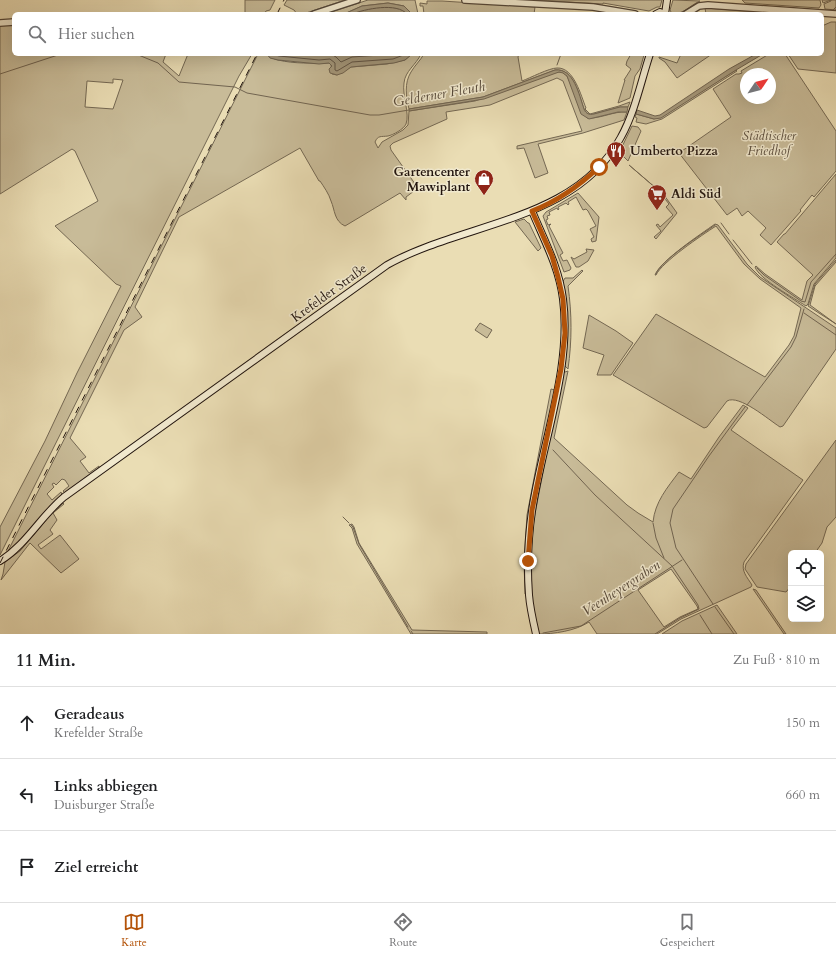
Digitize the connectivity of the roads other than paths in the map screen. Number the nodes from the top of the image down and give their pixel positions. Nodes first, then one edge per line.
1 (357, 0) edge
2 (465, 0) edge
3 (667, 0) edge
4 (320, 12) edge
5 (622, 12) edge
6 (662, 12) edge
7 (689, 12) edge
8 (809, 12) edge
9 (824, 13) edge
10 (835, 14) edge
11 (12, 22) edge
12 (0, 23) edge
13 (649, 56) edge
14 (532, 211) junction
15 (0, 561) edge
16 (536, 634) edge

1 - 4 street
2 - 5 street
3 - 6 main road
7 - 8 street
9 - 10 street
11 - 12 street
13 - 14 main road, Krefelder Straße
14 - 15 main road, Krefelder Straße
14 - 16 main road

